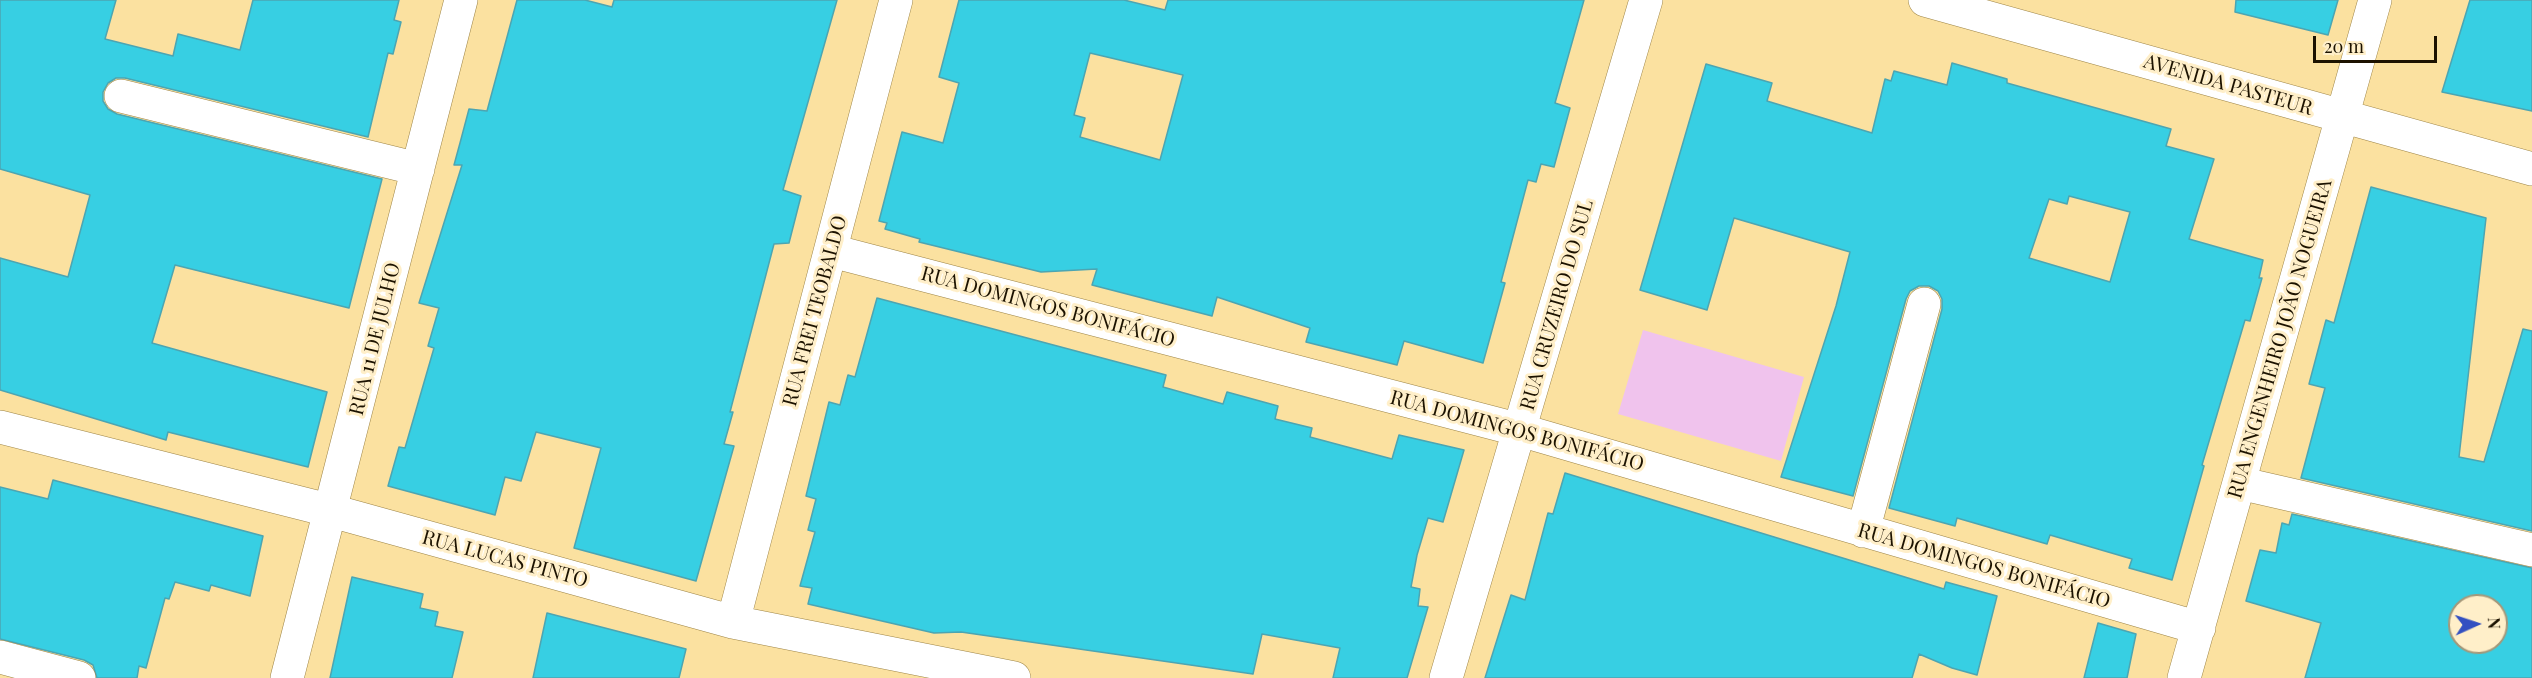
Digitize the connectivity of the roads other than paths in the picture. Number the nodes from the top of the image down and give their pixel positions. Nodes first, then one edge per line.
1 (461, 0) edge
2 (896, 0) edge
3 (1646, 0) edge
4 (1925, 0) edge
5 (2375, 0) edge
6 (121, 96) dead end
7 (2343, 117) junction
8 (418, 169) junction
9 (2532, 169) edge
10 (832, 250) junction
11 (1924, 304) dead end
12 (0, 427) edge
13 (1520, 430) junction
14 (2239, 483) junction
15 (332, 511) junction
16 (1863, 531) junction
17 (2532, 550) edge
18 (734, 622) junction
19 (2199, 628) junction
20 (0, 657) edge
21 (79, 678) edge
22 (287, 678) edge
23 (1014, 678) edge
24 (1446, 678) edge
25 (2184, 678) edge

1 - 8 street, RUA 11 DE JULHO
2 - 10 street, RUA FREI TEOBALDO
3 - 13 street, RUA CRUZEIRO DO SUL
4 - 7 street, AVENIDA PASTEUR
5 - 7 street, RUA ENGENHEIRO JOÃO NOGUEIRA
6 - 8 street
7 - 9 street, AVENIDA PASTEUR
7 - 14 street, RUA ENGENHEIRO JOÃO NOGUEIRA
8 - 15 street, RUA 11 DE JULHO
10 - 13 street, RUA DOMINGOS BONIFÁCIO
10 - 18 street, RUA FREI TEOBALDO
11 - 16 street
12 - 15 street, RUA LUCAS PINTO
13 - 16 street, RUA DOMINGOS BONIFÁCIO
13 - 24 street, RUA CRUZEIRO DO SUL
14 - 17 street
14 - 19 street, RUA ENGENHEIRO JOÃO NOGUEIRA
15 - 18 street, RUA LUCAS PINTO
15 - 22 street, RUA 11 DE JULHO
16 - 19 street, RUA DOMINGOS BONIFÁCIO
18 - 23 street, RUA LUCAS PINTO
19 - 25 street, RUA ENGENHEIRO JOÃO NOGUEIRA
20 - 21 street

